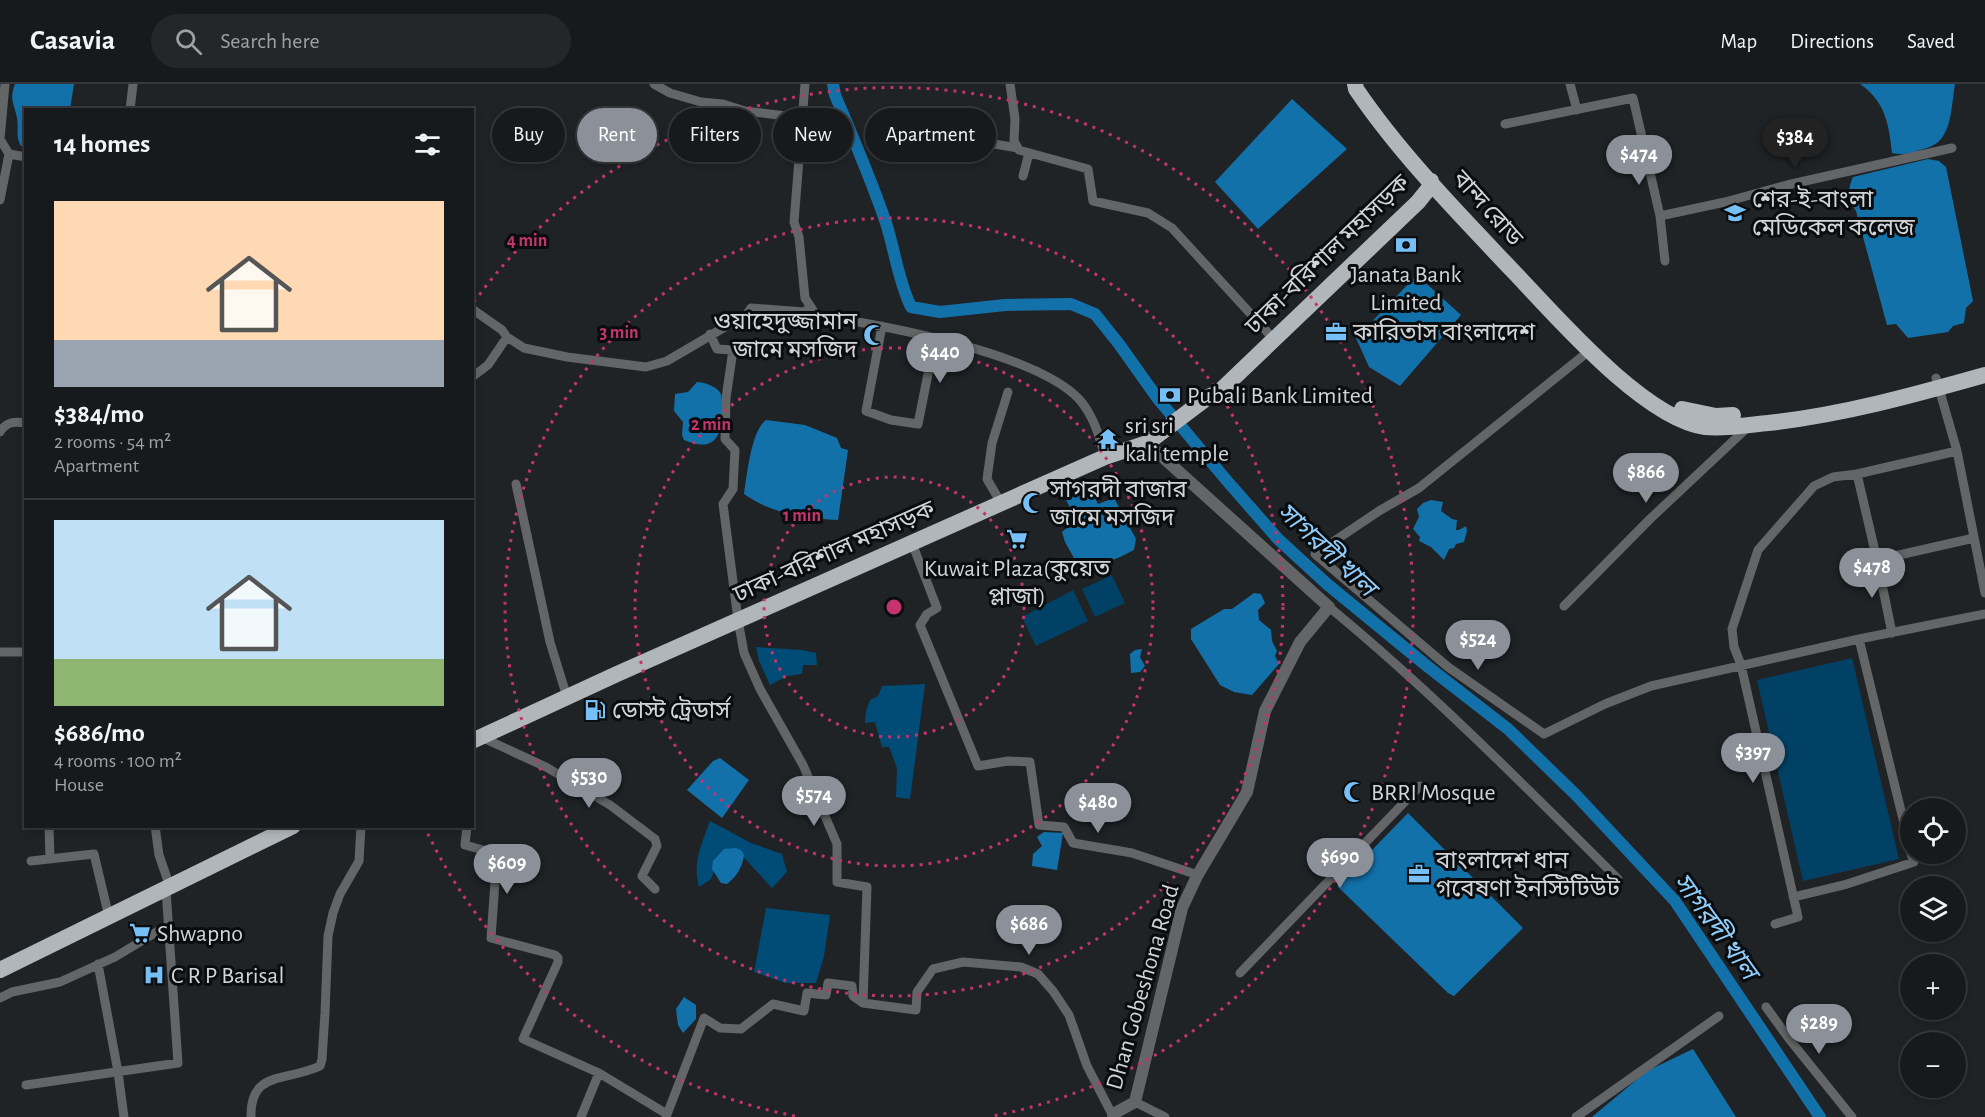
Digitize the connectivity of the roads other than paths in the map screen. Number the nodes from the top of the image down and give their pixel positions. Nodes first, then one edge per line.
1 (5, 84) edge
2 (134, 84) edge
3 (654, 84) edge
4 (805, 84) edge
5 (1010, 84) edge
6 (1355, 84) edge
7 (1570, 84) edge
8 (2, 96) edge
9 (130, 108) edge
10 (803, 108) edge
11 (1577, 110) junction
12 (773, 114) edge
13 (1505, 124) dead end
14 (996, 144) edge
15 (1018, 148) junction
16 (1952, 148) dead end
17 (1029, 153) junction
18 (9, 154) junction
19 (24, 157) edge
20 (799, 162) edge
21 (1023, 176) dead end
22 (1431, 181) junction
23 (0, 200) edge
24 (1660, 216) junction
25 (1665, 261) dead end
26 (810, 308) junction
27 (474, 310) edge
28 (882, 326) junction
29 (711, 334) junction
30 (1269, 334) junction
31 (507, 337) junction
32 (935, 339) junction
33 (1589, 351) junction
34 (1985, 366) edge
35 (474, 375) edge
36 (1985, 375) edge
37 (1938, 383) junction
38 (1008, 392) dead end
39 (1208, 397) junction
40 (24, 423) edge
41 (1750, 425) junction
42 (0, 432) edge
43 (1147, 443) junction
44 (1957, 451) junction
45 (1105, 457) junction
46 (1857, 474) junction
47 (516, 484) dead end
48 (1001, 503) junction
49 (1974, 538) junction
50 (912, 543) junction
51 (1877, 560) junction
52 (1985, 593) edge
53 (1564, 606) dead end
54 (1329, 607) junction
55 (1985, 614) edge
56 (738, 620) junction
57 (1892, 633) junction
58 (1859, 639) junction
59 (0, 652) edge
60 (24, 652) edge
61 (1741, 664) junction
62 (567, 697) junction
63 (477, 739) edge
64 (1420, 786) dead end
65 (1900, 808) edge
66 (49, 828) edge
67 (155, 828) edge
68 (289, 828) edge
69 (362, 828) edge
70 (467, 828) edge
71 (50, 859) junction
72 (31, 861) dead end
73 (1908, 864) edge
74 (1198, 875) junction
75 (1618, 879) dead end
76 (168, 888) junction
77 (655, 889) dead end
78 (1792, 897) junction
79 (109, 917) junction
80 (1775, 924) dead end
81 (168, 926) junction
82 (98, 964) junction
83 (0, 970) edge
84 (1240, 973) dead end
85 (0, 998) edge
86 (863, 1003) junction
87 (1766, 1007) dead end
88 (1719, 1016) dead end
89 (118, 1072) junction
90 (599, 1073) junction
91 (26, 1085) dead end
92 (1135, 1102) junction
93 (666, 1115) edge
94 (124, 1117) edge
95 (251, 1117) edge
96 (581, 1117) edge
97 (1113, 1117) edge
98 (1165, 1117) edge
99 (1576, 1117) edge
100 (1852, 1117) edge

1 - 8 street
2 - 9 street
3 - 12 street
4 - 10 street
5 - 15 street
6 - 22 highway
7 - 11 street
8 - 18 street
11 - 13 street
11 - 24 street
14 - 15 street
15 - 17 street
16 - 24 street
17 - 21 street
17 - 30 street
18 - 19 street
18 - 23 street
20 - 26 street
22 - 30 highway, ঢাকা-বরিশাল মহাসড়ক
22 - 33 highway, বান্দ রোড
22 - 37 highway, বান্দ রোড
22 - 39 highway, ঢাকা-বরিশাল মহাসড়ক
24 - 25 street
26 - 28 street
26 - 29 street
27 - 31 street
28 - 32 street
28 - 32 street
29 - 31 street
29 - 56 street
30 - 39 highway, ঢাকা-বরিশাল মহাসড়ক
31 - 35 street
32 - 45 street
33 - 41 highway, বান্দ রোড
33 - 61 street
34 - 37 highway, বান্দ রোড
36 - 37 highway, বান্দ রোড
37 - 41 highway, বান্দ রোড
37 - 44 street
38 - 48 street
39 - 43 highway
40 - 42 street
41 - 53 street
43 - 45 highway, ঢাকা-বরিশাল মহাসড়ক
43 - 54 street
44 - 46 street
44 - 49 street
45 - 48 highway, ঢাকা-বরিশাল মহাসড়ক
46 - 51 street
46 - 61 street
47 - 62 street
48 - 50 highway, ঢাকা-বরিশাল মহাসড়ক
49 - 51 street
49 - 52 street
50 - 56 highway, ঢাকা-বরিশাল মহাসড়ক
50 - 74 street
51 - 57 street
54 - 74 street, Dhan Gobeshona Road
54 - 75 street
55 - 57 street
56 - 62 highway, ঢাকা-বরিশাল মহাসড়ক
56 - 86 street
57 - 58 street
58 - 61 street
58 - 65 street
59 - 60 street
61 - 78 street
62 - 63 highway, ঢাকা-বরিশাল মহাসড়ক
63 - 77 street
64 - 84 street
66 - 71 street
67 - 76 street
68 - 76 highway
69 - 95 street
70 - 90 street
71 - 72 street
71 - 79 street
73 - 78 street
74 - 92 street, Dhan Gobeshona Road
76 - 79 highway
76 - 81 street
78 - 80 street
79 - 83 highway
81 - 82 street
81 - 89 street
82 - 85 street
82 - 89 street
86 - 93 street
86 - 97 street
87 - 100 street
88 - 99 street
89 - 91 street
89 - 94 street
90 - 93 street
90 - 96 street
92 - 97 street, Dhan Gobeshona Road
92 - 98 street

